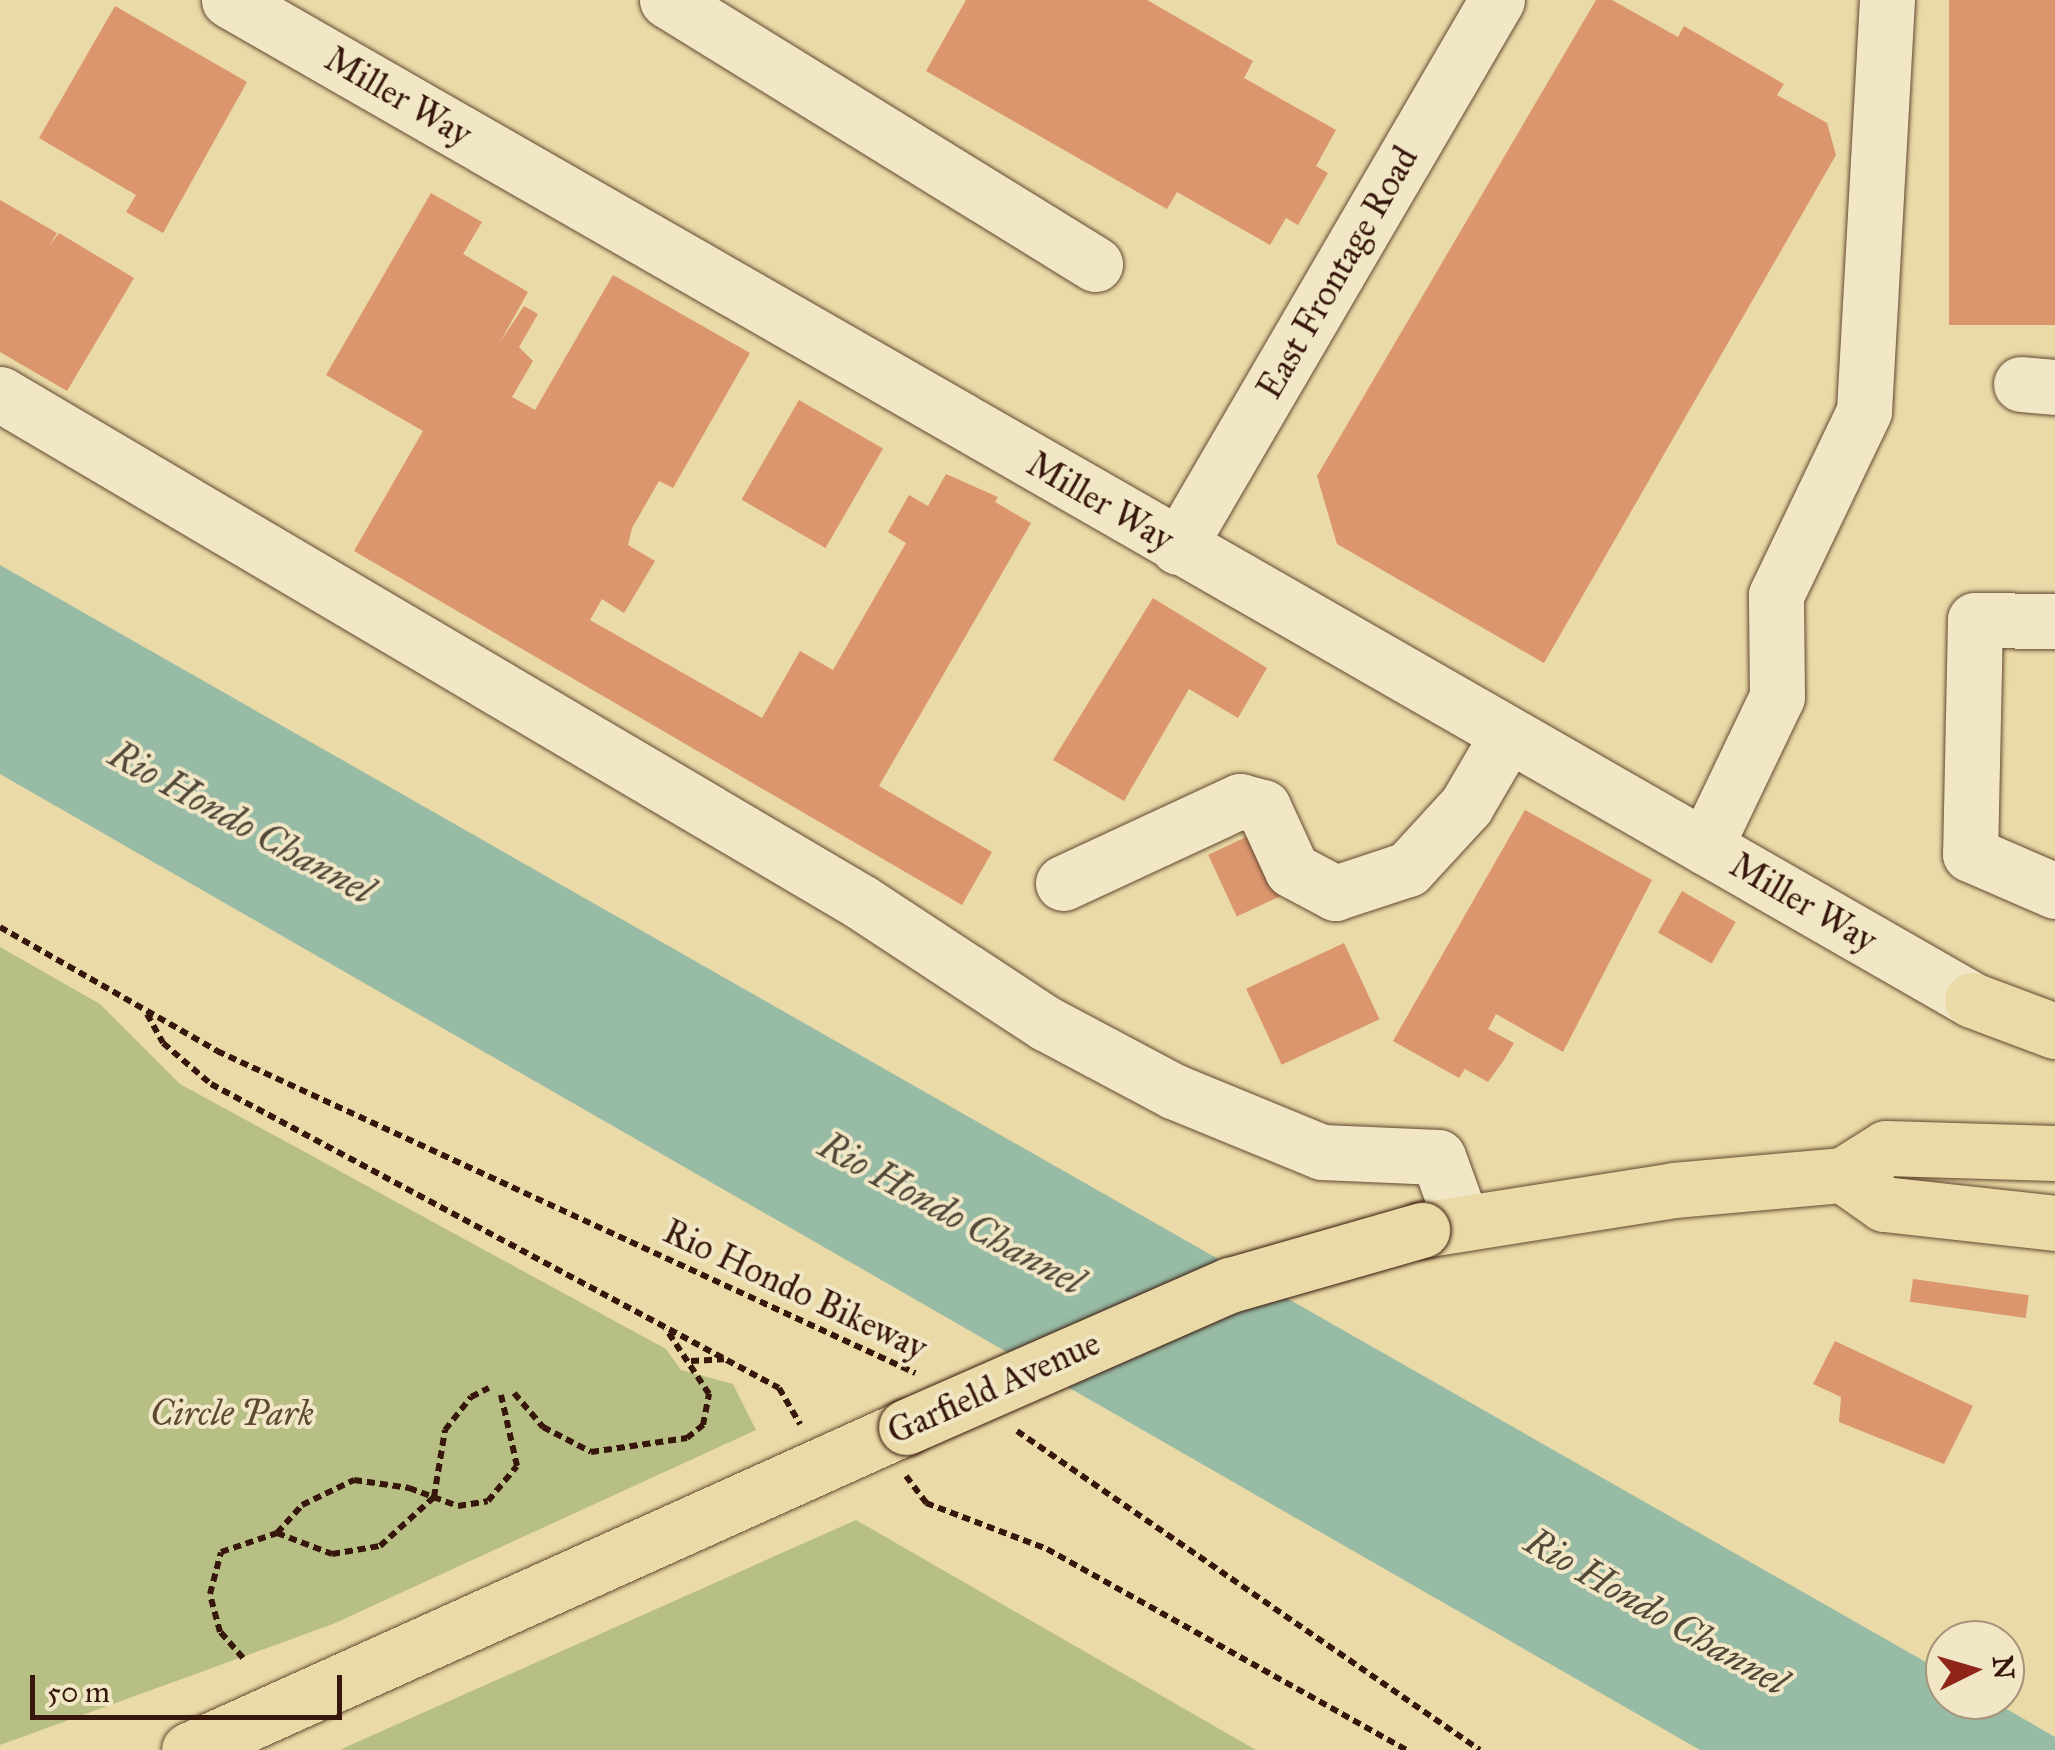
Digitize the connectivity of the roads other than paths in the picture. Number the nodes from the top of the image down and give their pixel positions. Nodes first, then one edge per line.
1 (229, 0) edge
2 (666, 0) edge
3 (1497, 0) edge
4 (1887, 0) edge
5 (1095, 264) dead end
6 (0, 394) edge
7 (1178, 547) junction
8 (2055, 621) edge
9 (1508, 734) junction
10 (1706, 848) junction
11 (1064, 883) dead end
12 (2055, 891) edge
13 (1972, 1000) joint
14 (2055, 1031) edge
15 (2055, 1153) edge
16 (1843, 1175) junction
17 (2055, 1223) edge
18 (1442, 1226) junction
19 (189, 1750) edge

1 - 7 street, Miller Way
2 - 5 street
3 - 7 street, East Frontage Road
4 - 10 street
6 - 18 street
7 - 9 street, Miller Way
8 - 12 street
9 - 10 street, Miller Way
9 - 11 street
10 - 13 street, Miller Way
13 - 14 main road
15 - 16 main road, Garfield Avenue
16 - 17 main road
16 - 18 main road, Garfield Avenue
18 - 19 main road, Garfield Avenue, bridge

